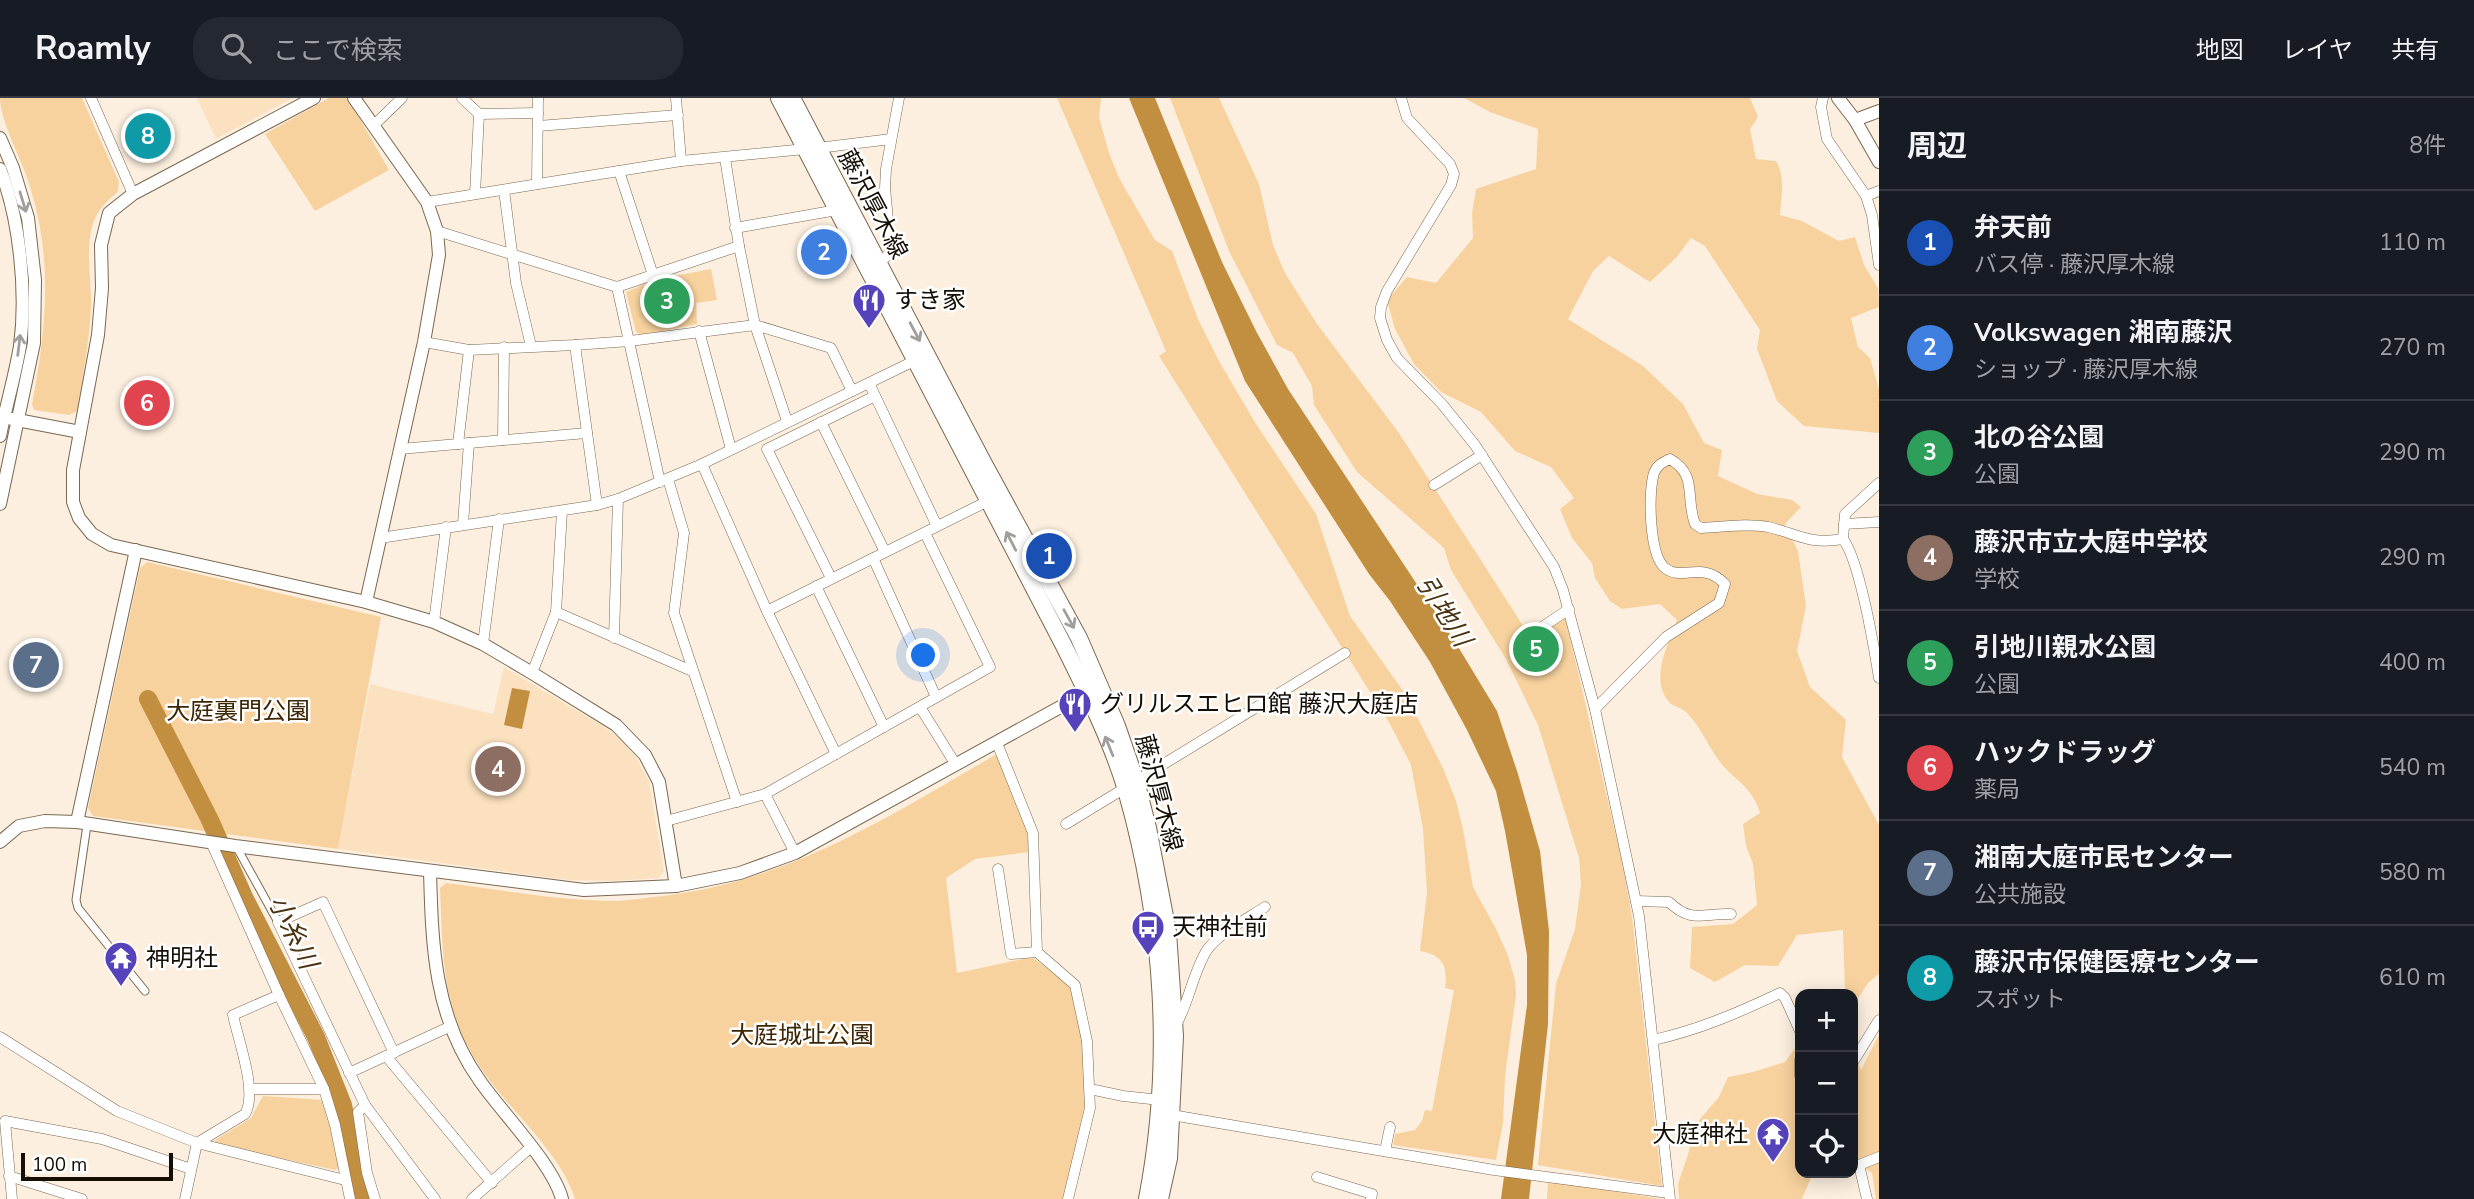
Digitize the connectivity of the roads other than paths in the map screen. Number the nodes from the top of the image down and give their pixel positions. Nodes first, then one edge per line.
1 (91, 98) edge
2 (314, 98) edge
3 (354, 98) edge
4 (402, 98) edge
5 (462, 98) edge
6 (538, 98) edge
7 (677, 98) edge
8 (779, 98) edge
9 (792, 98) edge
10 (899, 98) edge
11 (1401, 98) edge
12 (1823, 98) edge
13 (1838, 98) edge
14 (1879, 111) edge
15 (538, 113) junction
16 (479, 114) junction
17 (678, 115) junction
18 (1854, 120) junction
19 (373, 126) junction
20 (538, 126) junction
21 (0, 138) edge
22 (891, 139) junction
23 (811, 149) junction
24 (725, 158) junction
25 (681, 161) junction
26 (1879, 162) edge
27 (0, 169) edge
28 (619, 171) junction
29 (537, 184) junction
30 (504, 190) junction
31 (1879, 191) edge
32 (133, 194) junction
33 (475, 194) junction
34 (1866, 196) junction
35 (427, 202) junction
36 (837, 210) junction
37 (736, 228) junction
38 (437, 231) junction
39 (739, 246) junction
40 (512, 253) junction
41 (1879, 265) edge
42 (874, 267) junction
43 (653, 275) junction
44 (617, 287) junction
45 (755, 325) junction
46 (699, 331) junction
47 (630, 341) junction
48 (424, 342) junction
49 (575, 345) junction
50 (531, 346) junction
51 (504, 347) junction
52 (469, 349) junction
53 (914, 361) junction
54 (869, 383) junction
55 (852, 391) junction
56 (875, 396) junction
57 (4, 417) junction
58 (19, 420) junction
59 (788, 422) junction
60 (821, 422) junction
61 (80, 432) junction
62 (587, 433) junction
63 (0, 436) edge
64 (503, 440) junction
65 (463, 444) junction
66 (400, 449) junction
67 (731, 449) junction
68 (1482, 455) junction
69 (702, 464) junction
70 (664, 481) junction
71 (1879, 483) edge
72 (1434, 485) dead end
73 (618, 499) junction
74 (990, 500) junction
75 (0, 504) edge
76 (597, 505) junction
77 (562, 511) junction
78 (499, 519) junction
79 (1879, 522) edge
80 (463, 524) junction
81 (1843, 524) junction
82 (937, 526) junction
83 (446, 527) junction
84 (925, 533) junction
85 (380, 538) junction
86 (1843, 539) junction
87 (136, 550) junction
88 (885, 552) junction
89 (873, 558) junction
90 (831, 578) junction
91 (816, 586) junction
92 (366, 602) junction
93 (1569, 609) junction
94 (767, 611) junction
95 (556, 612) junction
96 (434, 622) junction
97 (1529, 636) dead end
98 (614, 638) junction
99 (483, 644) junction
100 (1345, 653) dead end
101 (692, 671) junction
102 (532, 673) junction
103 (1879, 678) edge
104 (1094, 689) junction
105 (936, 697) junction
106 (920, 707) junction
107 (1595, 709) junction
108 (884, 727) junction
109 (997, 743) junction
110 (836, 754) junction
111 (956, 765) junction
112 (1131, 785) junction
113 (765, 794) junction
114 (737, 802) junction
115 (666, 821) junction
116 (82, 823) junction
117 (1066, 824) dead end
118 (0, 842) edge
119 (211, 842) junction
120 (235, 846) junction
121 (795, 853) junction
122 (998, 869) dead end
123 (430, 871) junction
124 (676, 886) junction
125 (1636, 901) junction
126 (1265, 907) dead end
127 (1731, 914) dead end
128 (278, 922) junction
129 (1037, 952) junction
130 (145, 991) dead end
131 (279, 995) junction
132 (1795, 1020) edge
133 (1879, 1020) edge
134 (449, 1027) junction
135 (1174, 1027) junction
136 (0, 1037) edge
137 (1653, 1040) junction
138 (1858, 1054) edge
139 (390, 1055) junction
140 (349, 1073) junction
141 (250, 1089) junction
142 (324, 1089) junction
143 (1090, 1089) junction
144 (365, 1104) junction
145 (1163, 1109) junction
146 (1390, 1127) dead end
147 (197, 1143) junction
148 (531, 1147) junction
149 (1385, 1151) junction
150 (1879, 1157) edge
151 (191, 1169) junction
152 (9, 1176) junction
153 (1317, 1177) dead end
154 (345, 1180) junction
155 (492, 1184) junction
156 (485, 1195) edge
157 (1669, 1196) edge
158 (187, 1198) edge
159 (12, 1199) edge
160 (82, 1199) edge
161 (350, 1199) edge
162 (375, 1199) edge
163 (435, 1199) edge
164 (472, 1199) edge
165 (562, 1199) edge
166 (1068, 1199) edge
167 (1147, 1199) edge
168 (1160, 1199) edge
169 (1371, 1199) edge
170 (1867, 1199) edge

1 - 32 street
2 - 32 street
3 - 19 street
4 - 19 street
5 - 16 street
6 - 15 street
7 - 17 street
8 - 23 main road, 藤沢厚木線
9 - 23 main road, 藤沢厚木線
10 - 22 street
11 - 68 street
12 - 34 street
13 - 18 street
14 - 18 street
15 - 16 street
15 - 20 street
16 - 33 street
17 - 20 street
17 - 25 street
18 - 26 street
19 - 35 street
20 - 29 street
21 -> 58 street
22 - 23 street
22 - 42 street
23 - 24 street
23 - 36 main road, 藤沢厚木線
23 - 42 main road, 藤沢厚木線
24 - 25 street
24 - 37 street
25 - 28 street
57 -> 27 street
28 - 29 street
28 - 43 street
29 - 30 street
30 - 33 street
30 - 40 street
31 - 34 street
32 - 61 street
33 - 35 street
34 - 41 street
35 - 38 street
36 - 37 street
36 - 42 main road, 藤沢厚木線
37 - 39 street
38 - 40 street
38 - 48 street
39 - 43 street
39 - 45 street
40 - 44 street
40 - 50 street
42 - 53 main road, 藤沢厚木線
42 -> 104 main road, 藤沢厚木線
43 - 44 street
44 - 47 street
45 - 46 street
45 - 55 street
45 - 59 street
46 - 47 street
46 - 67 street
47 - 49 street
47 - 70 street
48 - 52 street
48 - 66 street
49 - 50 street
49 - 62 street
50 - 51 street
51 - 52 street
51 - 64 street
52 - 65 street
53 - 54 street
53 - 74 main road, 藤沢厚木線
54 - 55 street
54 - 56 street
55 - 59 street
56 - 60 street
56 - 82 street
57 - 58 street
57 - 63 street
58 - 61 street
58 - 75 street
59 - 67 street
60 - 88 street
60 - 90 street
61 - 87 street
62 - 64 street
62 - 76 street
64 - 65 street
65 - 66 street
65 - 80 street
66 - 85 street
67 - 69 street
68 - 72 street
68 - 93 street
69 - 70 street
69 - 94 street
70 - 73 street
70 - 101 street
71 - 81 street
73 - 76 street
73 - 98 street
74 - 82 street
104 -> 74 main road, 藤沢厚木線
76 - 77 street
77 - 78 street
77 - 95 street
78 - 80 street
78 - 99 street
79 - 81 street
80 - 83 street
81 - 86 street
82 - 84 street
83 - 85 street
83 - 96 street
84 - 88 street
84 - 105 street
85 - 92 street
86 - 103 street
86 - 107 street
87 - 92 street
87 - 116 street
88 - 89 street
89 - 90 street
89 - 105 street
90 - 91 street
91 - 94 street
91 - 108 street
92 - 96 street
93 - 97 street
93 - 107 street
94 - 110 street
95 - 98 street
95 - 102 street
96 - 99 street
98 - 101 street
99 - 102 street
100 - 112 street
101 - 114 street
102 - 115 street
104 - 109 street
104 - 112 main road, 藤沢厚木線
105 - 106 street
106 - 108 street
106 - 111 street
107 - 125 street
108 - 110 street
109 - 111 street
109 - 129 street
110 - 113 street
111 - 121 street
112 - 117 street
112 - 135 main road, 藤沢厚木線
112 - 145 main road, 藤沢厚木線
113 - 114 street
113 - 121 street
114 - 115 street
115 - 124 street
116 - 118 street
116 - 119 street
116 - 130 street
119 - 120 street
119 - 131 street
120 - 123 street
120 - 128 street
121 - 124 street
122 - 129 street
123 - 124 street
123 - 134 street
125 - 127 street
125 - 137 street
126 - 135 street
128 - 139 street
128 - 140 street
129 - 143 street
131 - 141 street
131 - 142 street
132 - 137 street
133 - 138 street
134 - 139 street
134 - 148 street
135 - 145 main road, 藤沢厚木線
136 - 147 street
137 - 157 street
139 - 140 street
139 - 155 street
140 - 144 street
141 - 142 street
141 - 147 street
142 - 154 street
143 - 145 street
143 - 166 street
144 - 162 street
144 - 163 street
145 - 149 street
145 - 167 main road, 藤沢厚木線
145 - 168 main road, 藤沢厚木線
146 - 149 street
147 - 151 street
147 - 154 street
148 - 155 street
148 - 165 street
149 - 157 street
150 - 170 street
151 - 152 street
151 - 158 street
152 - 159 street
152 - 160 street
153 - 169 street
154 - 161 street
155 - 156 street
156 - 164 street

